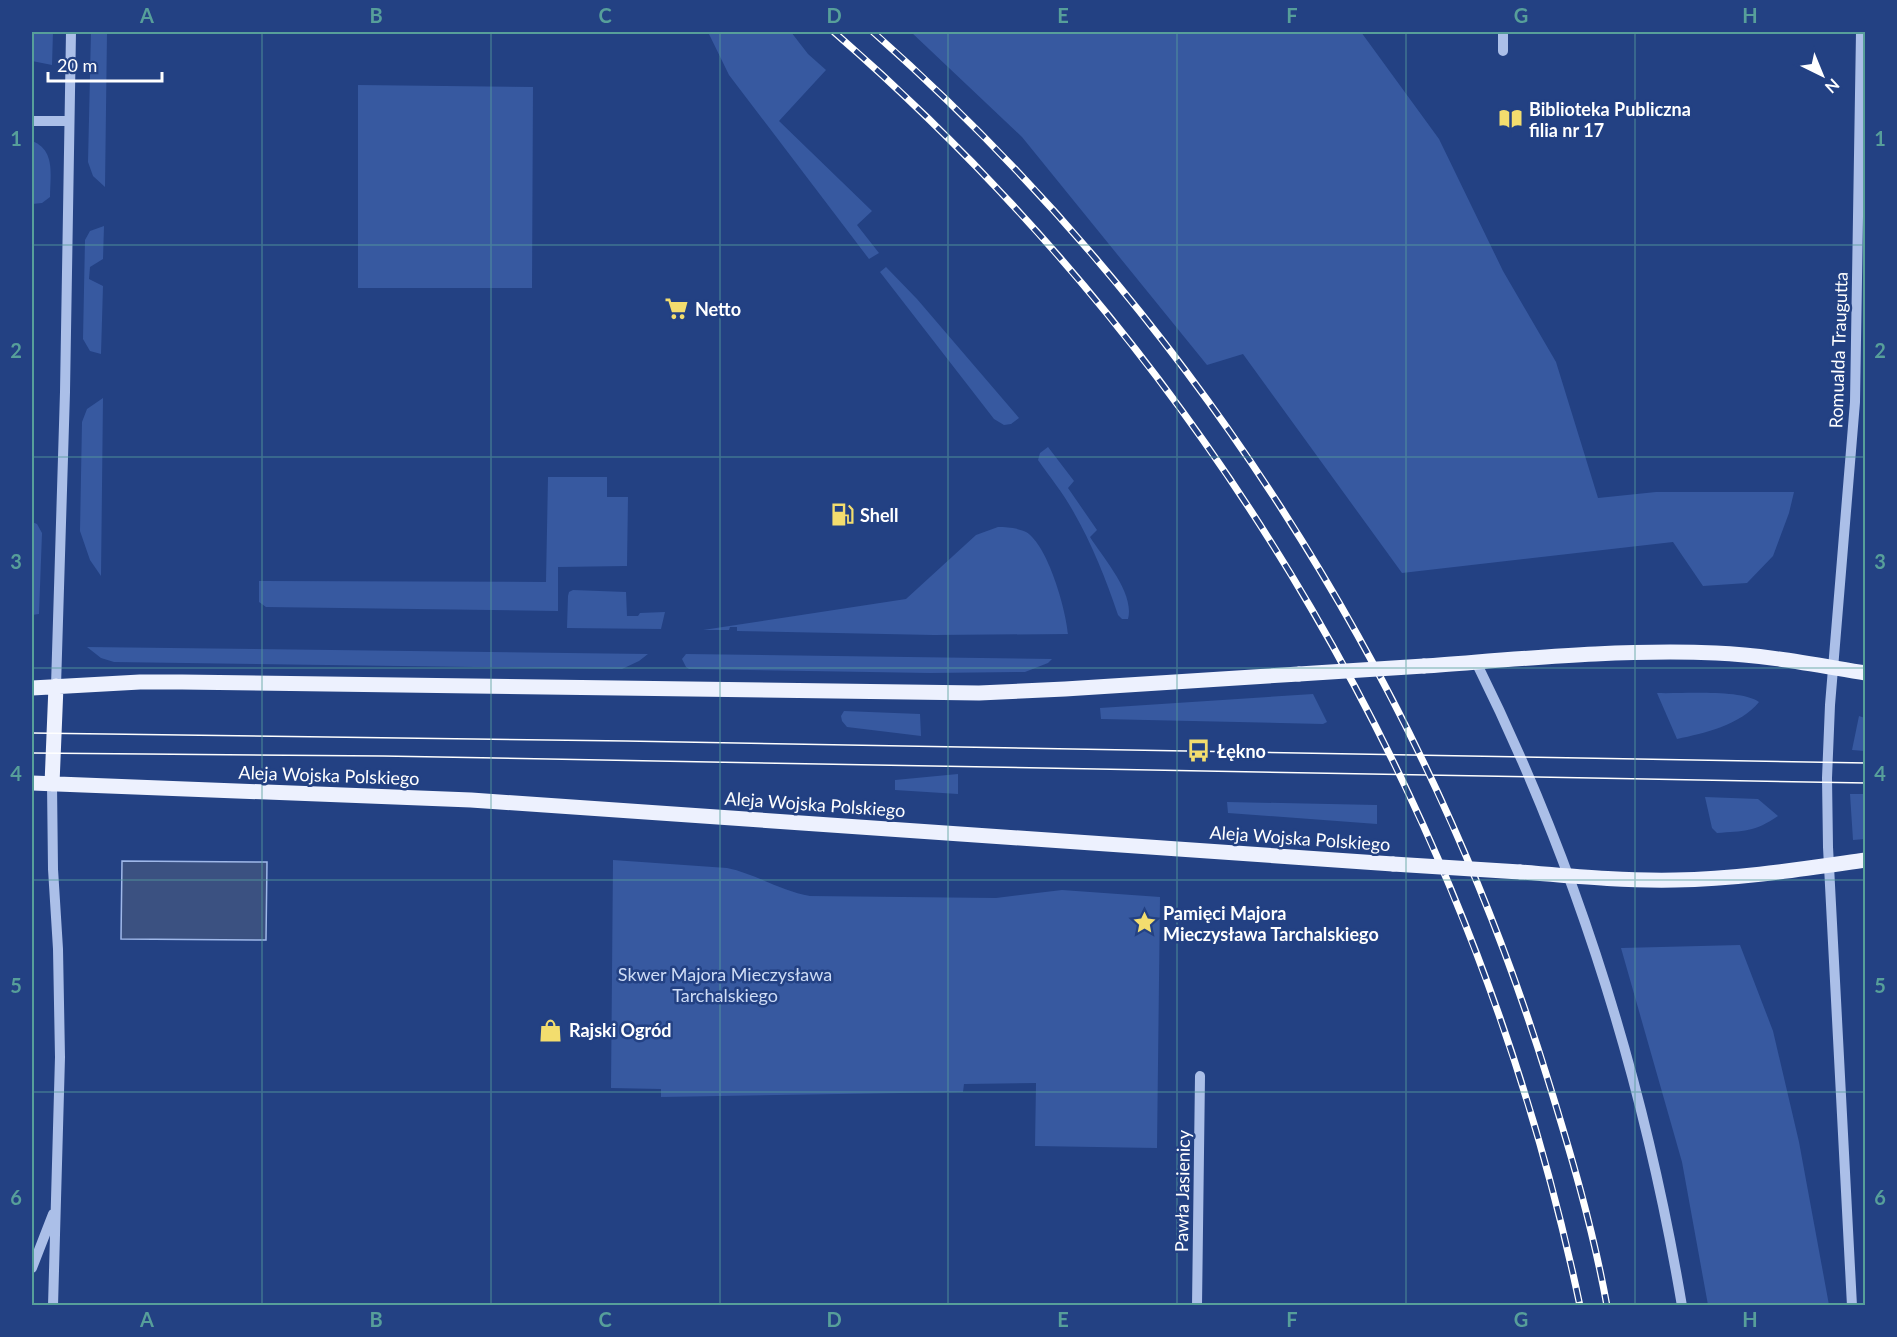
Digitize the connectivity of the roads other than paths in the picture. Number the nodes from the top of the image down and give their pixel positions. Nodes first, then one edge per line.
1 (71, 32) edge
2 (1503, 32) edge
3 (1861, 32) edge
4 (1503, 51) dead end
5 (1863, 88) edge
6 (32, 121) edge
7 (69, 121) junction
8 (1476, 662) junction
9 (1833, 668) junction
10 (1866, 673) edge
11 (56, 686) junction
12 (32, 688) edge
13 (32, 783) edge
14 (52, 784) junction
15 (1866, 860) edge
16 (1829, 865) junction
17 (1569, 876) junction
18 (1200, 1076) dead end
19 (57, 1202) junction
20 (32, 1268) edge
21 (53, 1305) edge
22 (1197, 1305) edge
23 (1682, 1305) edge
24 (1852, 1305) edge

1 - 7 street
2 - 4 street
3 - 5 street, Romualda Traugutta
5 - 9 street, Romualda Traugutta
6 - 7 street
7 - 11 street
8 - 9 main road
8 - 11 main road, bridge
8 - 17 street
9 - 10 main road
9 - 16 street, Romualda Traugutta
11 - 12 main road
11 - 14 main road
13 - 14 main road, Aleja Wojska Polskiego
14 - 17 main road, Aleja Wojska Polskiego, bridge
14 - 19 street
15 - 16 main road
16 - 17 main road, Aleja Wojska Polskiego
16 - 24 street, Romualda Traugutta
17 - 23 street
18 - 22 street, Pawła Jasienicy
19 - 20 street
19 - 21 street

